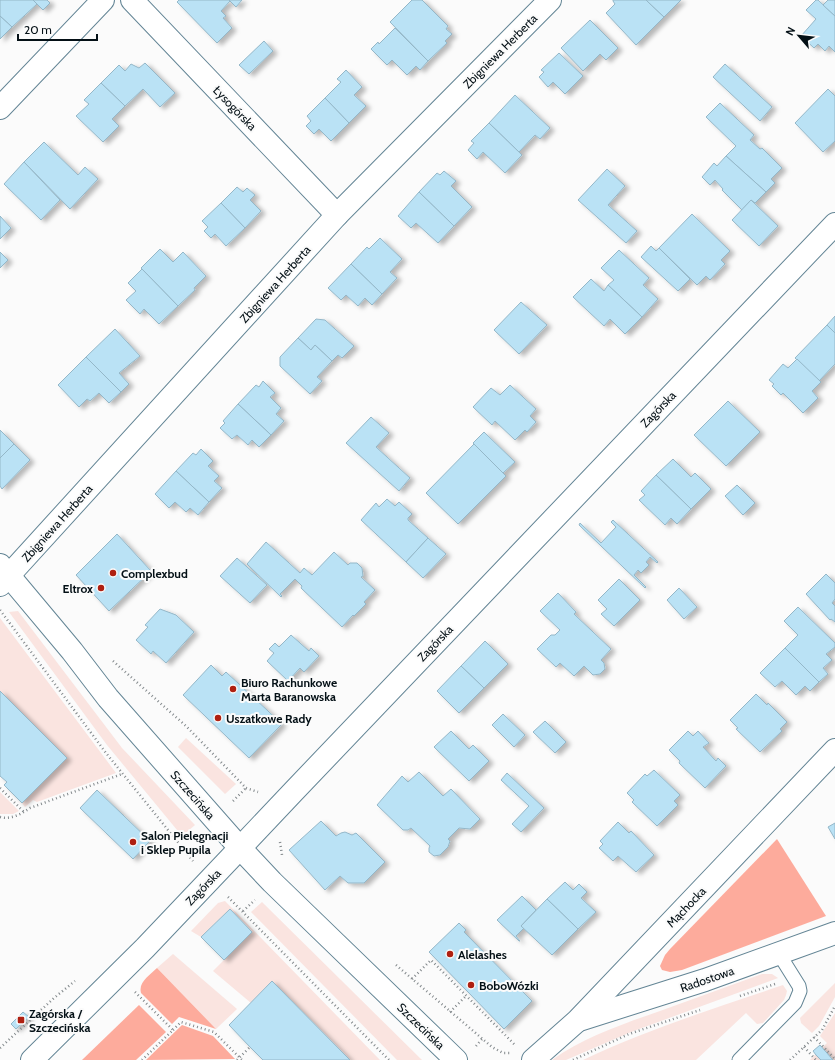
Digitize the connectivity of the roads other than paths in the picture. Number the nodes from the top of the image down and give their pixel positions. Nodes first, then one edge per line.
1 (103, 0) edge
2 (132, 0) edge
3 (550, 0) edge
4 (0, 108) edge
5 (337, 215) junction
6 (835, 224) edge
7 (3, 575) edge
8 (835, 750) edge
9 (240, 848) junction
10 (835, 933) edge
11 (779, 954) junction
12 (577, 1021) junction
13 (526, 1055) edge
14 (32, 1060) edge
15 (456, 1060) edge
16 (739, 1060) edge

1 - 4 street
2 - 5 street, Łysogórska
3 - 5 street, Zbigniewa Herberta
5 - 7 street, Zbigniewa Herberta
6 - 9 street, Zagórska
7 - 9 street, Szczecińska
8 - 12 street, Mąchocka
9 - 14 street, Zagórska
9 - 15 street, Szczecińska
10 - 11 street, Radostowa
11 - 12 street, Radostowa
11 - 16 lane
12 - 13 street, Mąchocka

